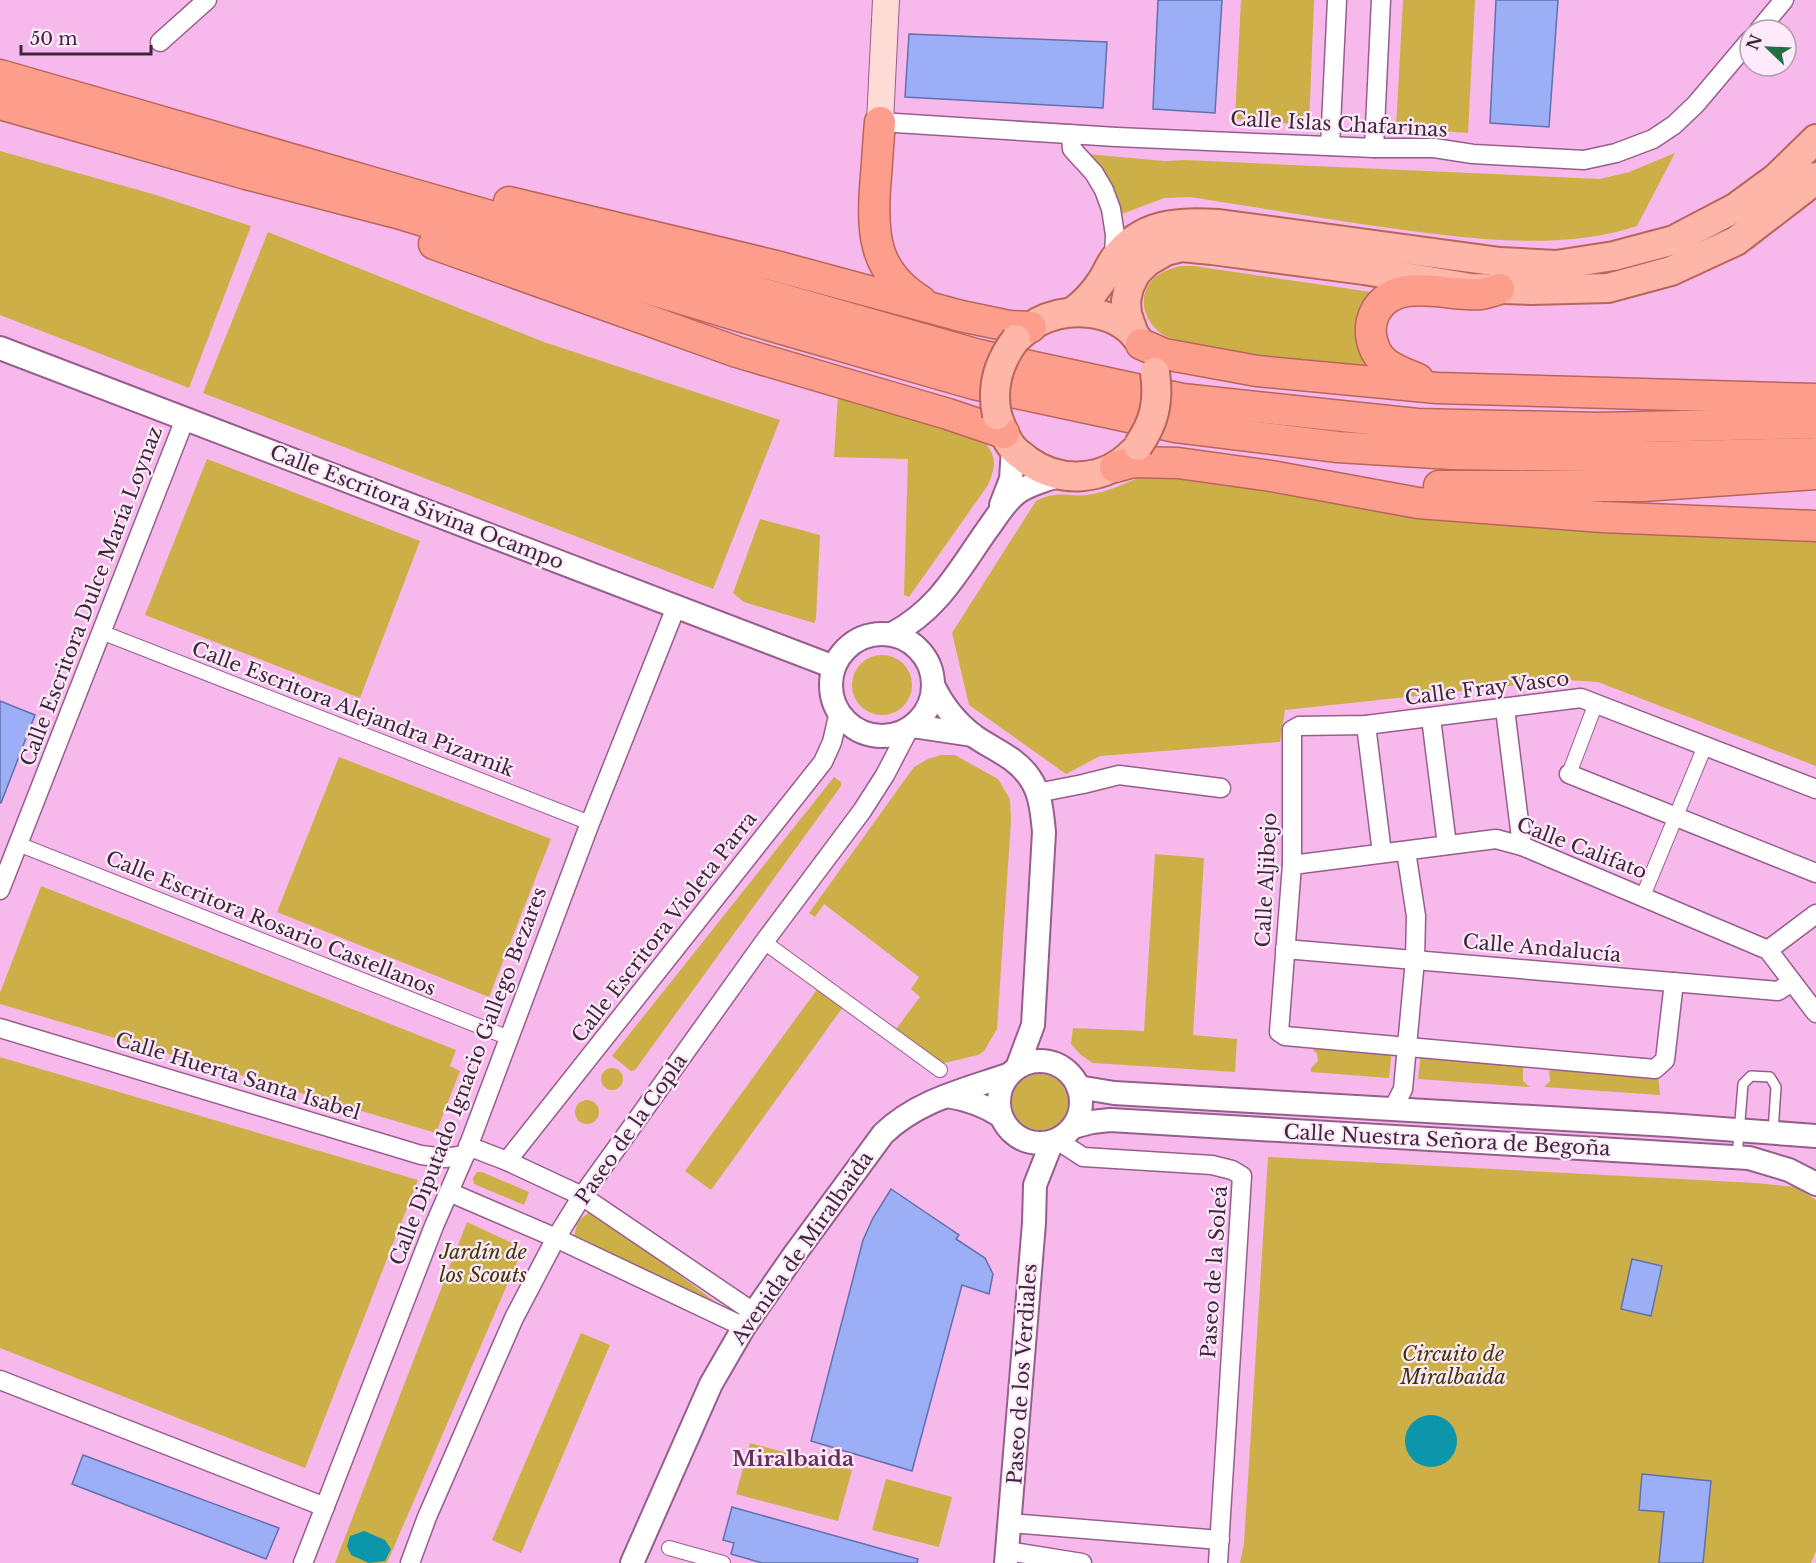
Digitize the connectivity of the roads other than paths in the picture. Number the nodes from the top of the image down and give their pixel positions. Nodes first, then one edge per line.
1 (207, 0) edge
2 (886, 0) edge
3 (1337, 0) edge
4 (1381, 0) edge
5 (1784, 0) edge
6 (1769, 18) edge
7 (160, 42) dead end
8 (1738, 54) edge
9 (0, 75) edge
10 (0, 104) edge
11 (880, 122) junction
12 (1071, 134) junction
13 (1816, 139) edge
14 (1330, 146) junction
15 (1374, 148) junction
16 (250, 161) junction
17 (1816, 177) edge
18 (1114, 259) junction
19 (1499, 290) junction
20 (929, 306) junction
21 (1072, 312) junction
22 (1023, 333) junction
23 (1138, 339) junction
24 (0, 348) edge
25 (1437, 388) junction
26 (1816, 399) edge
27 (185, 419) junction
28 (1816, 423) edge
29 (1005, 432) junction
30 (1816, 453) edge
31 (1115, 467) junction
32 (1816, 474) edge
33 (1059, 476) junction
34 (1271, 476) junction
35 (996, 518) junction
36 (1816, 526) edge
37 (935, 603) junction
38 (676, 607) junction
39 (101, 632) junction
40 (892, 634) junction
41 (927, 661) junction
42 (834, 668) junction
43 (933, 685) junction
44 (1596, 703) junction
45 (1505, 709) junction
46 (839, 712) junction
47 (1431, 718) junction
48 (1366, 725) junction
49 (911, 726) junction
50 (1292, 730) joint
51 (973, 735) junction
52 (1705, 746) junction
53 (1569, 774) joint
54 (1221, 788) dead end
55 (1816, 789) edge
56 (1037, 793) junction
57 (1676, 817) junction
58 (590, 823) junction
59 (18, 844) junction
60 (1447, 845) junction
61 (1522, 846) junction
62 (1406, 850) junction
63 (1382, 854) junction
64 (1292, 865) junction
65 (1816, 873) edge
66 (0, 890) edge
67 (1642, 896) junction
68 (1816, 914) edge
69 (764, 942) junction
70 (1285, 949) junction
71 (1768, 950) junction
72 (1415, 960) junction
73 (1674, 982) junction
74 (1792, 982) junction
75 (1816, 1013) edge
76 (1033, 1025) junction
77 (0, 1029) edge
78 (509, 1038) junction
79 (1407, 1047) junction
80 (1050, 1062) junction
81 (940, 1070) dead end
82 (1013, 1071) junction
83 (1078, 1086) junction
84 (946, 1095) junction
85 (1393, 1108) junction
86 (1007, 1125) junction
87 (1739, 1130) junction
88 (1773, 1132) junction
89 (1061, 1136) junction
90 (1816, 1136) edge
91 (467, 1151) junction
92 (1737, 1157) junction
93 (507, 1161) junction
94 (1810, 1179) edge
95 (1035, 1185) junction
96 (449, 1192) junction
97 (582, 1196) junction
98 (556, 1238) junction
99 (749, 1320) junction
100 (0, 1380) edge
101 (325, 1508) junction
102 (1010, 1523) junction
103 (1220, 1540) junction
104 (669, 1548) dead end
105 (1007, 1557) edge
106 (303, 1563) edge
107 (410, 1563) edge
108 (632, 1563) edge
109 (723, 1563) edge
110 (1082, 1563) edge
111 (1218, 1563) edge

1 - 7 street
2 - 11 main road
3 - 14 street
4 - 15 street
5 - 6 street
8 - 15 street, Calle Islas Chafarinas
9 - 16 highway
10 - 16 highway
11 - 12 street, Calle Islas Chafarinas
11 - 20 highway
12 - 14 street, Calle Islas Chafarinas
12 - 18 street
13 - 18 main road
14 - 15 street, Calle Islas Chafarinas
16 - 20 highway
16 - 28 highway
16 - 29 highway
16 - 30 highway
17 - 19 main road
18 - 21 main road
19 - 23 main road
19 - 25 highway
20 - 22 highway
21 - 22 main road
21 - 23 main road
22 - 29 main road, bridge
23 - 25 highway
23 - 31 main road, bridge
24 - 27 street, Calle Escritora Sivina Ocampo
25 - 26 highway
27 - 38 street, Calle Escritora Sivina Ocampo
27 - 39 street, Calle Escritora Dulce María Loynaz
29 - 33 main road
29 - 35 street
31 - 33 main road
31 - 34 highway
32 - 34 highway
33 - 35 street
34 - 36 highway
35 - 37 street
37 - 40 street
37 - 41 street
38 - 42 street, Calle Escritora Sivina Ocampo
38 - 58 street, Calle Diputado Ignacio Gallego Bezares
39 - 58 street, Calle Escritora Alejandra Pizarnik
39 - 59 street, Calle Escritora Dulce María Loynaz
40 - 41 street
40 - 42 street
41 - 43 street
42 - 46 street
43 - 49 street
43 - 51 street
44 - 45 street, Calle Fray Vasco
44 - 52 street, Calle Fray Vasco
44 - 53 street
45 - 47 street, Calle Fray Vasco
45 - 61 street
46 - 49 street
46 - 93 street, Calle Escritora Violeta Parra
47 - 48 street, Calle Fray Vasco
47 - 60 street
48 - 50 street, Calle Fray Vasco
48 - 63 street
49 - 51 street
49 - 69 street, Paseo de la Copla
50 - 64 street, Calle Aljibejo
51 - 56 street
52 - 55 street, Calle Fray Vasco
52 - 57 street
53 - 57 street
54 - 56 street
56 - 76 street
57 - 65 street
57 - 67 street
58 - 78 street, Calle Diputado Ignacio Gallego Bezares
59 - 66 street, Calle Escritora Dulce María Loynaz
59 - 78 street, Calle Escritora Rosario Castellanos
60 - 61 street, Calle Califato
60 - 62 street, Calle Califato
61 - 67 street, Calle Califato
62 - 63 street, Calle Califato
62 - 72 street
63 - 64 street, Calle Califato
64 - 70 street, Calle Aljibejo
67 - 71 street, Calle Califato
68 - 71 street
69 - 81 street
69 - 97 street, Paseo de la Copla
70 - 72 street, Calle Andalucía
70 - 79 street, Calle Aljibejo
71 - 74 street, Calle Califato
72 - 73 street, Calle Andalucía
72 - 79 street
73 - 74 street, Calle Andalucía
73 - 79 street
74 - 75 street, Calle Califato
76 - 80 street
76 - 82 street
77 - 91 street, Calle Huerta Santa Isabel
78 - 91 street, Calle Diputado Ignacio Gallego Bezares
79 - 85 street
80 - 82 street
80 - 83 street
82 - 84 street, Avenida de Miralbaida
82 - 86 street
83 - 85 street, Calle Nuestra Señora de Begoña
83 - 89 street
84 - 86 street
84 - 99 street, Avenida de Miralbaida
85 - 87 street, Calle Nuestra Señora de Begoña
86 - 89 street
86 - 95 street, Paseo de los Verdiales
87 - 88 street, Calle Nuestra Señora de Begoña
87 - 88 lane
87 - 92 lane
88 - 90 street, Calle Nuestra Señora de Begoña
89 - 92 street, Calle Nuestra Señora de Begoña
89 - 95 street, Paseo de los Verdiales
89 - 103 street, Paseo de la Soleá
91 - 93 street, Calle Huerta Santa Isabel
91 - 96 street, Calle Diputado Ignacio Gallego Bezares
92 - 94 street, Calle Nuestra Señora de Begoña
93 - 97 street, Calle Huerta Santa Isabel
95 - 102 street, Paseo de los Verdiales
96 - 98 street
96 - 101 street, Calle Diputado Ignacio Gallego Bezares
97 - 98 street, Paseo de la Copla
97 - 99 street, Calle Huerta Santa Isabel
98 - 99 street
98 - 107 street, Paseo de la Copla
99 - 108 street, Avenida de Miralbaida
100 - 101 street
101 - 106 street, Calle Diputado Ignacio Gallego Bezares
102 - 103 street
102 - 105 street, Paseo de los Verdiales
103 - 111 street, Paseo de la Soleá
104 - 109 street
105 - 110 street

